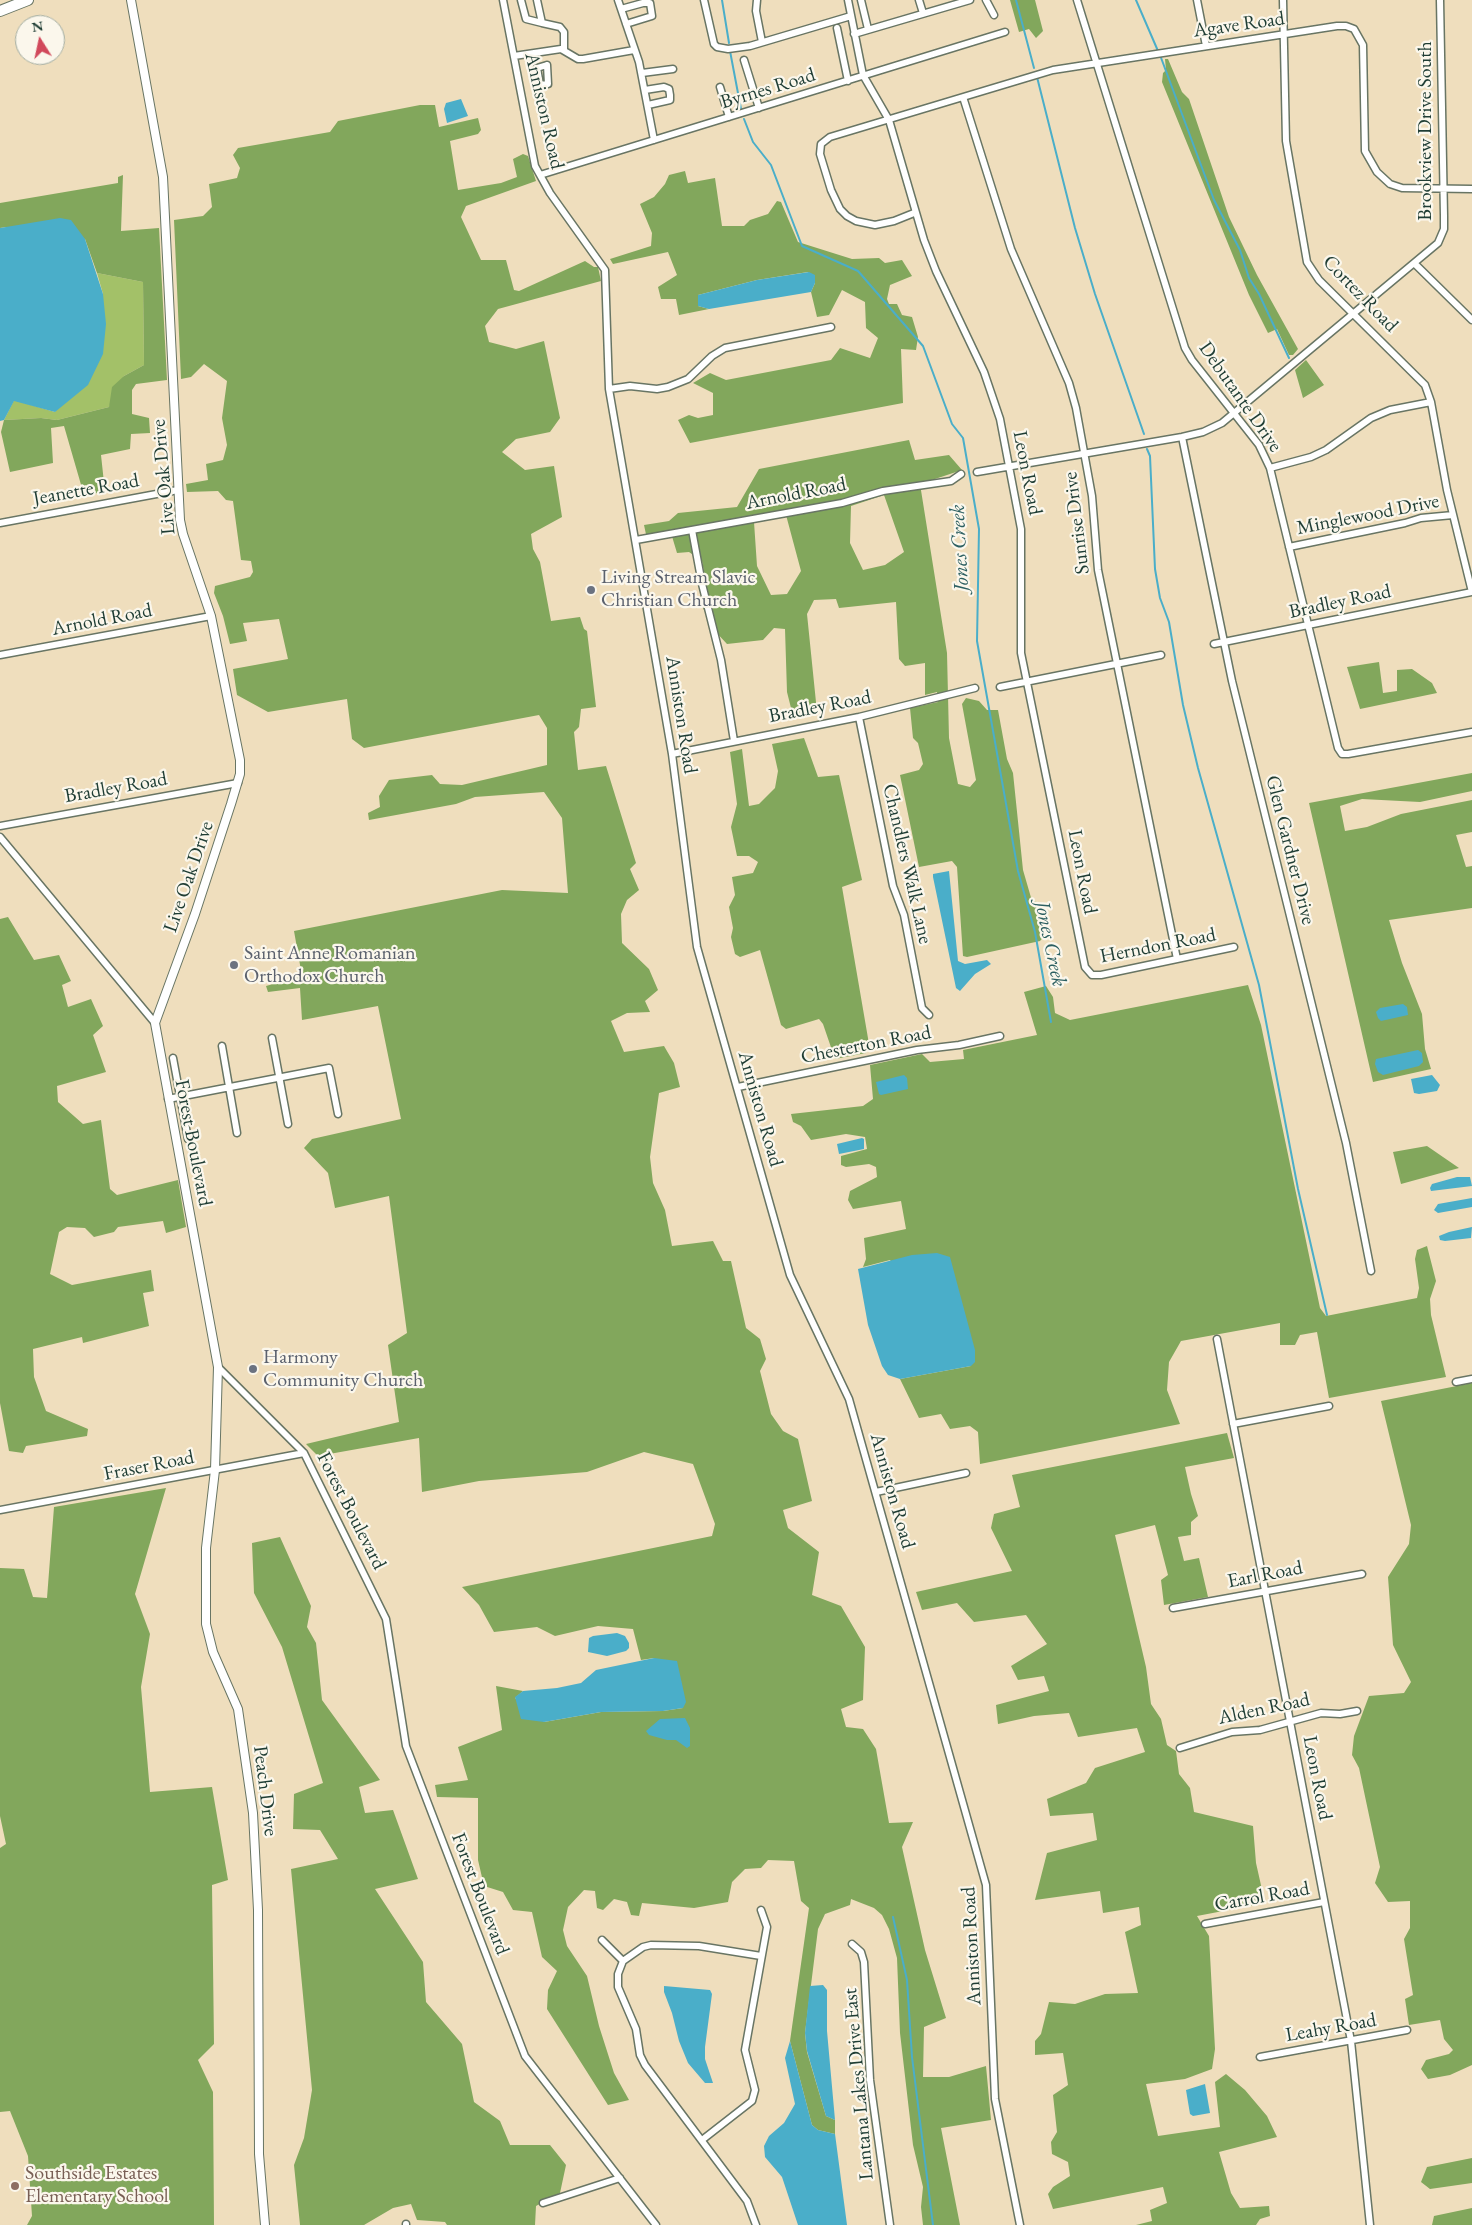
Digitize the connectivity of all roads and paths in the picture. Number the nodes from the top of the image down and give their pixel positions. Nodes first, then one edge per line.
1 (28, 0) edge
2 (132, 0) edge
3 (503, 0) edge
4 (521, 0) edge
5 (537, 0) edge
6 (618, 0) edge
7 (704, 0) edge
8 (757, 0) edge
9 (848, 0) edge
10 (861, 0) edge
11 (919, 0) edge
12 (970, 0) edge
13 (986, 0) edge
14 (1076, 0) edge
15 (1197, 0) edge
16 (1283, 0) edge
17 (1440, 0) edge
18 (621, 9) junction
19 (0, 11) edge
20 (923, 13) junction
21 (994, 15) dead end
22 (851, 16) junction
23 (542, 23) junction
24 (626, 24) junction
25 (837, 28) dead end
26 (868, 30) junction
27 (1005, 32) dead end
28 (854, 34) junction
29 (1284, 35) junction
30 (762, 42) junction
31 (1206, 46) junction
32 (564, 50) junction
33 (634, 50) junction
34 (544, 51) junction
35 (514, 56) junction
36 (744, 60) dead end
37 (1095, 64) junction
38 (547, 65) dead end
39 (673, 69) dead end
40 (642, 72) junction
41 (863, 75) junction
42 (848, 81) junction
43 (720, 87) dead end
44 (645, 90) junction
45 (963, 97) junction
46 (648, 105) junction
47 (759, 108) junction
48 (729, 117) junction
49 (889, 120) junction
50 (654, 140) junction
51 (540, 175) junction
52 (1444, 189) junction
53 (1472, 189) edge
54 (914, 213) junction
55 (1415, 264) junction
56 (1354, 314) junction
57 (1472, 320) edge
58 (831, 327) dead end
59 (609, 389) junction
60 (1431, 402) junction
61 (1233, 413) junction
62 (1182, 436) junction
63 (1085, 453) junction
64 (1010, 465) junction
65 (1270, 468) junction
66 (977, 472) dead end
67 (961, 474) dead end
68 (178, 490) junction
69 (1453, 515) junction
70 (0, 523) edge
71 (692, 530) junction
72 (636, 540) junction
73 (1289, 547) junction
74 (1472, 592) edge
75 (211, 616) junction
76 (1307, 625) junction
77 (1225, 642) junction
78 (1214, 644) dead end
79 (0, 655) edge
80 (1161, 656) dead end
81 (1117, 664) junction
82 (1027, 682) junction
83 (1000, 687) dead end
84 (975, 688) dead end
85 (859, 717) junction
86 (1472, 732) edge
87 (734, 741) junction
88 (672, 754) junction
89 (238, 782) junction
90 (0, 826) edge
91 (0, 837) edge
92 (1234, 948) dead end
93 (1176, 959) junction
94 (1089, 973) joint
95 (929, 1015) dead end
96 (154, 1023) junction
97 (1000, 1036) dead end
98 (272, 1038) dead end
99 (222, 1046) dead end
100 (173, 1058) dead end
101 (279, 1078) junction
102 (738, 1087) junction
103 (229, 1088) junction
104 (180, 1097) junction
105 (168, 1099) junction
106 (338, 1114) dead end
107 (288, 1124) dead end
108 (237, 1133) dead end
109 (188, 1139) dead end
110 (1371, 1271) dead end
111 (1217, 1339) dead end
112 (218, 1367) junction
113 (1472, 1379) edge
114 (1456, 1382) dead end
115 (1329, 1406) dead end
116 (1233, 1424) junction
117 (304, 1453) junction
118 (215, 1470) junction
119 (966, 1473) dead end
120 (876, 1492) junction
121 (0, 1510) edge
122 (1362, 1574) dead end
123 (1265, 1592) junction
124 (1173, 1608) dead end
125 (1357, 1711) dead end
126 (1290, 1722) junction
127 (1180, 1748) dead end
128 (1324, 1902) junction
129 (761, 1910) dead end
130 (1206, 1924) dead end
131 (602, 1940) dead end
132 (852, 1944) dead end
133 (761, 1956) junction
134 (623, 1961) junction
135 (1408, 2030) dead end
136 (1351, 2041) junction
137 (1260, 2057) dead end
138 (702, 2140) junction
139 (620, 2178) junction
140 (543, 2203) dead end
141 (266, 2225) edge
142 (656, 2225) edge
143 (756, 2225) edge
144 (890, 2225) edge
145 (1020, 2225) edge
146 (1370, 2225) edge

1 - 19 highway
2 - 68 main road, Live Oak Drive
3 - 35 street, Anniston Road
4 - 23 street
5 - 23 street
6 - 18 street
7 - 30 street
8 - 30 street
9 - 22 street, Leon Road
10 - 26 street
11 - 20 street
12 - 20 street
13 - 21 street
14 - 37 street, Debutante Drive
15 - 31 street
16 - 29 street, Cortez Road
17 - 52 street, Brookview Drive South
18 - 24 street
18 - 24 street
20 - 26 street
22 - 28 street, Leon Road
22 - 30 street
23 - 32 street
24 - 33 street
25 - 42 street
26 - 28 street
27 - 41 street, Byrnes Road
28 - 41 street, Leon Road
29 - 31 street, Agave Road
29 - 52 street, Agave Road
29 - 56 street, Cortez Road
31 - 37 street, Agave Road
32 - 33 street
32 - 34 street
33 - 40 street
34 - 35 street
34 - 38 street
35 - 51 street, Anniston Road
36 - 47 street
37 - 45 street, Agave Road
37 - 61 street, Debutante Drive
39 - 40 street
40 - 44 street
41 - 42 street, Byrnes Road
41 - 49 street, Leon Road
42 - 47 street, Byrnes Road
43 - 48 street
44 - 46 street
44 - 46 street
45 - 49 street, Agave Road
45 - 63 street, Sunrise Drive
46 - 50 street
47 - 48 street, Byrnes Road
48 - 50 street, Byrnes Road
49 - 54 street, Leon Road
49 - 54 street, Agave Road
50 - 51 street, Byrnes Road
51 - 59 street, Anniston Road
52 - 53 street, Agave Road
52 - 55 street, Brookview Drive South
54 - 64 street, Leon Road
55 - 56 street, Brookview Drive South
55 - 57 street
56 - 60 street, Cortez Road
56 - 61 street, Brookview Drive South
58 - 59 street
59 - 72 street, Anniston Road
60 - 65 street
60 - 69 street, Cortez Road
61 - 62 street, Brookview Drive South
61 - 65 street, Debutante Drive
62 - 63 street, Brookview Drive South
62 - 77 street, Glen Gardner Drive
63 - 64 street, Brookview Drive South
63 - 81 street, Sunrise Drive
64 - 66 street
64 - 82 street, Leon Road
65 - 73 street, Debutante Drive
67 - 71 street, Arnold Road
68 - 70 street, Jeanette Road
68 - 75 main road, Live Oak Drive
69 - 73 street, Minglewood Drive
69 - 74 street, Cortez Road
71 - 72 street, Arnold Road
71 - 87 street
72 - 88 street, Anniston Road
73 - 76 street, Debutante Drive
74 - 76 street, Bradley Road
75 - 79 street, Arnold Road
75 - 89 main road, Live Oak Drive
76 - 77 street, Bradley Road
76 - 86 street, Debutante Drive
77 - 78 street, Bradley Road
77 - 110 street, Glen Gardner Drive
80 - 81 street
81 - 82 street
81 - 93 street, Sunrise Drive
82 - 83 street
82 - 94 street, Leon Road
84 - 85 street, Bradley Road
85 - 87 street, Bradley Road
85 - 95 street, Chandlers Walk Lane
87 - 88 street, Bradley Road
88 - 102 street, Anniston Road
89 - 90 street, Bradley Road
89 - 96 main road, Live Oak Drive
91 - 96 street, Forest Boulevard
92 - 93 street, Herndon Road
93 - 94 street, Herndon Road
96 - 105 main road, Forest Boulevard
97 - 102 street, Chesterton Road
98 - 101 street
99 - 103 street
100 - 104 street
101 - 103 street
101 - 106 street
101 - 107 street
102 - 120 street, Anniston Road
103 - 104 street
103 - 108 street
104 - 105 street
104 - 109 street
105 - 112 main road, Forest Boulevard
111 - 116 street, Leon Road
112 - 117 street, Forest Boulevard
112 - 118 main road, Peach Drive
113 - 114 street
115 - 116 street
116 - 123 street, Leon Road
117 - 118 street, Fraser Road
117 - 139 street, Forest Boulevard
118 - 121 street, Fraser Road
118 - 141 main road, Peach Drive
119 - 120 street
120 - 145 street, Anniston Road
122 - 123 street, Earl Road
123 - 124 street, Earl Road
123 - 126 street, Leon Road
125 - 126 street, Alden Road
126 - 127 street, Alden Road
126 - 128 street, Leon Road
128 - 130 street, Carrol Road
128 - 136 street, Leon Road
129 - 133 street
131 - 134 street
132 - 144 street, Lantana Lakes Drive East
133 - 134 street
133 - 138 street
134 - 138 street
135 - 136 street, Leahy Road
136 - 137 street, Leahy Road
136 - 146 street, Leon Road
138 - 143 street
139 - 140 street
139 - 142 street, Forest Boulevard

